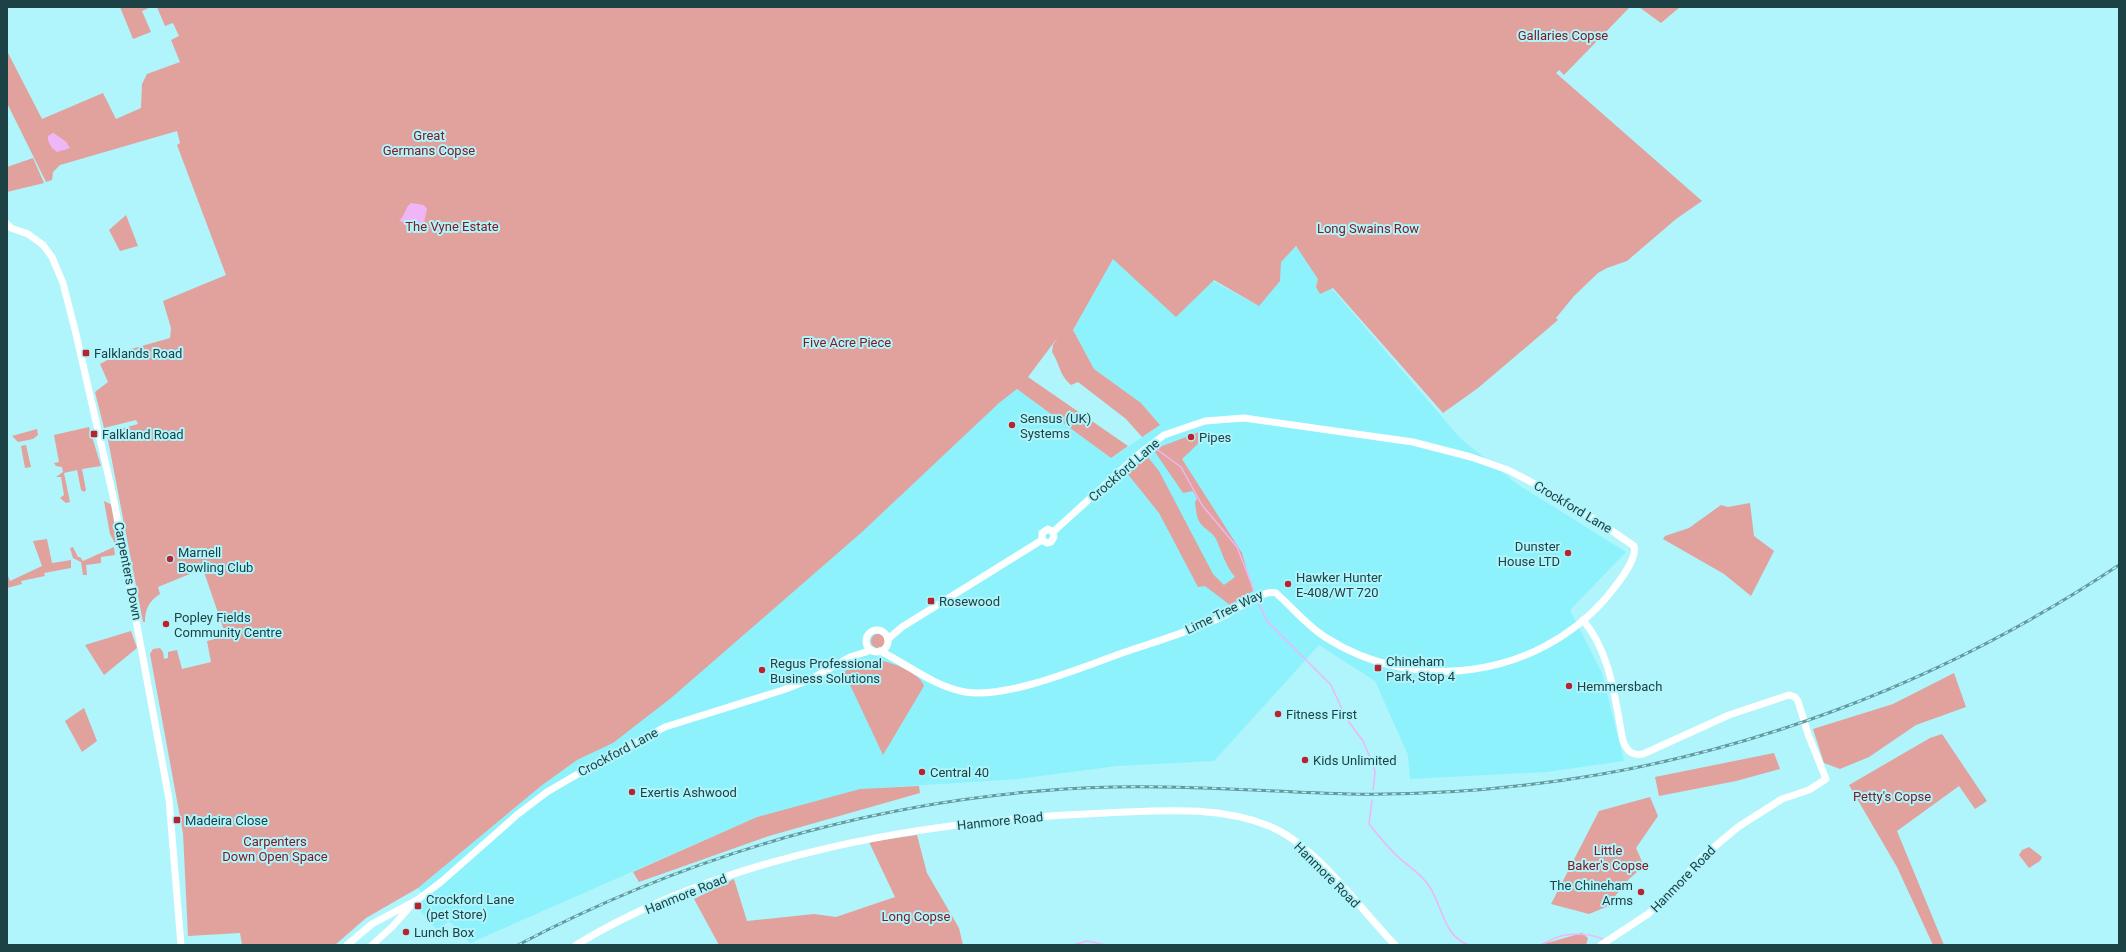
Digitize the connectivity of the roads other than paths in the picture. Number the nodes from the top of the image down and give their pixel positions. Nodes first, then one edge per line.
1 (8, 225) edge
2 (1583, 620) junction
3 (902, 627) junction
4 (882, 631) junction
5 (866, 641) junction
6 (888, 642) junction
7 (872, 650) junction
8 (880, 651) junction
9 (850, 658) junction
10 (895, 658) junction
11 (417, 900) junction
12 (181, 945) edge
13 (347, 945) edge
14 (372, 945) edge
15 (576, 945) edge
16 (1395, 945) edge
17 (1601, 945) edge

1 - 12 street, Carpenters Down
2 - 3 street, Crockford Lane
2 - 10 street, Lime Tree Way
2 - 17 street, Hanmore Road
3 - 4 street, Crockford Lane
3 - 6 street, Crockford Lane
4 - 5 street
4 - 6 street
5 - 7 street
5 - 9 street, Crockford Lane
6 - 8 street
6 - 10 street
7 - 8 street
7 - 9 street, Crockford Lane
8 - 10 street, Lime Tree Way
9 - 11 street, Crockford Lane
11 - 13 street, Crockford Lane
11 - 14 street, Crockford Lane
15 - 16 street, Hanmore Road

